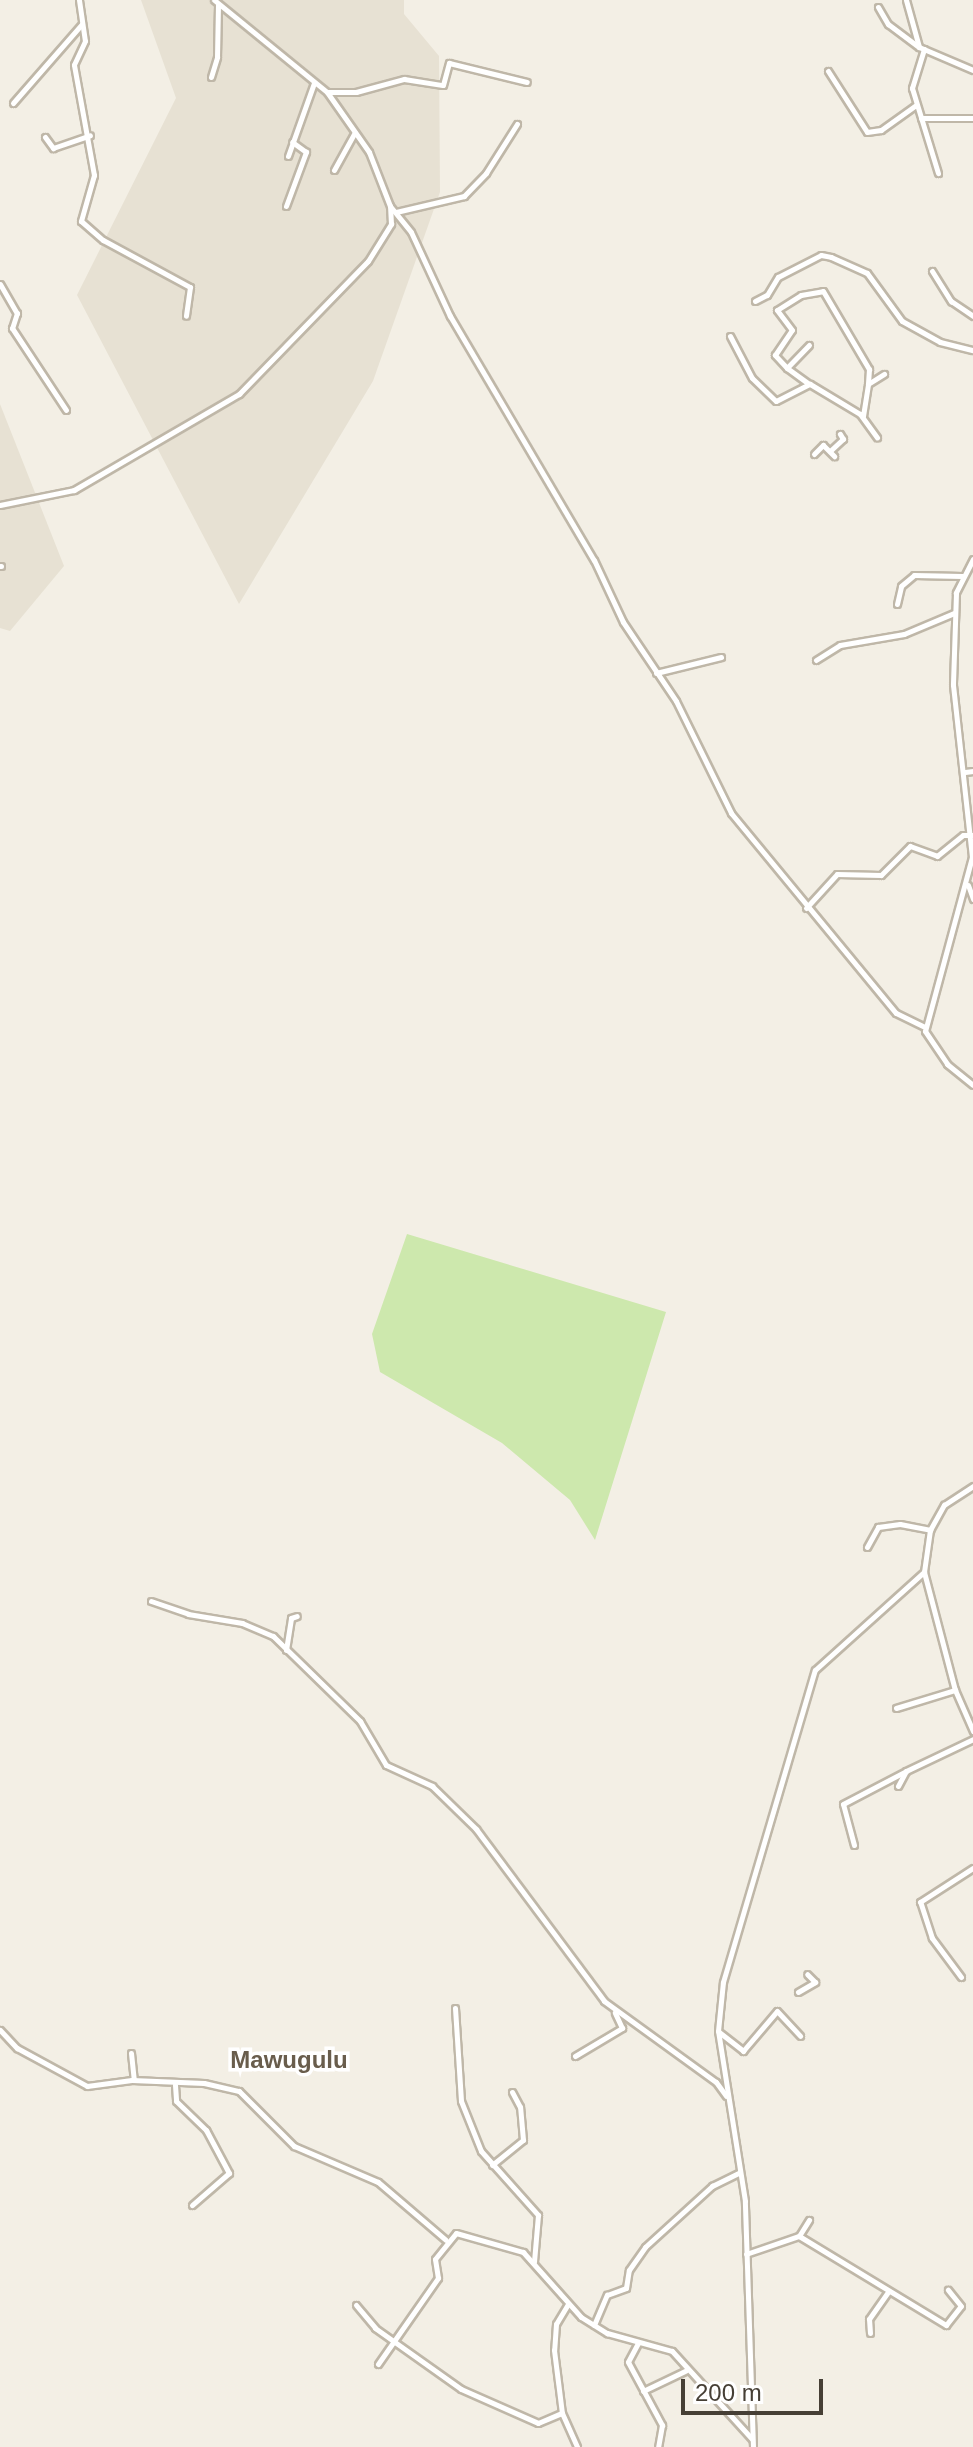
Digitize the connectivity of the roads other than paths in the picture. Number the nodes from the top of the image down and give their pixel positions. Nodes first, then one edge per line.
1 (79, 0) edge
2 (906, 0) edge
3 (216, 2) edge
4 (878, 7) dead end
5 (82, 24) junction
6 (922, 48) junction
7 (973, 70) edge
8 (828, 71) dead end
9 (211, 77) dead end
10 (527, 82) dead end
11 (314, 83) junction
12 (327, 92) junction
13 (13, 103) dead end
14 (916, 105) junction
15 (921, 118) junction
16 (973, 118) edge
17 (517, 124) dead end
18 (356, 131) junction
19 (90, 135) junction
20 (45, 137) dead end
21 (292, 142) junction
22 (288, 156) dead end
23 (334, 170) dead end
24 (938, 173) dead end
25 (286, 206) dead end
26 (390, 206) junction
27 (395, 212) junction
28 (932, 271) dead end
29 (0, 284) edge
30 (755, 301) dead end
31 (186, 316) dead end
32 (973, 316) edge
33 (730, 336) dead end
34 (809, 345) dead end
35 (973, 350) edge
36 (787, 368) junction
37 (884, 374) dead end
38 (810, 384) junction
39 (868, 384) junction
40 (66, 410) dead end
41 (863, 417) junction
42 (840, 434) dead end
43 (877, 437) dead end
44 (814, 454) dead end
45 (0, 505) edge
46 (973, 559) edge
47 (962, 576) junction
48 (897, 604) dead end
49 (954, 613) junction
50 (721, 657) dead end
51 (816, 660) dead end
52 (656, 673) junction
53 (973, 771) edge
54 (965, 772) junction
55 (973, 835) edge
56 (968, 884) junction
57 (973, 899) edge
58 (806, 908) junction
59 (925, 1027) junction
60 (973, 1085) edge
61 (973, 1486) edge
62 (930, 1530) junction
63 (867, 1547) dead end
64 (924, 1572) junction
65 (151, 1601) dead end
66 (297, 1616) dead end
67 (286, 1650) junction
68 (955, 1690) junction
69 (896, 1708) dead end
70 (973, 1731) edge
71 (973, 1739) edge
72 (906, 1771) junction
73 (898, 1786) dead end
74 (854, 1845) dead end
75 (973, 1868) edge
76 (807, 1974) dead end
77 (961, 1977) dead end
78 (798, 1992) dead end
79 (604, 2001) junction
80 (455, 2008) dead end
81 (0, 2030) edge
82 (718, 2031) junction
83 (800, 2036) dead end
84 (131, 2053) dead end
85 (575, 2056) dead end
86 (134, 2080) junction
87 (175, 2085) junction
88 (512, 2092) dead end
89 (728, 2098) junction
90 (491, 2165) junction
91 (739, 2173) junction
92 (192, 2205) dead end
93 (809, 2220) dead end
94 (799, 2236) junction
95 (446, 2240) junction
96 (746, 2254) junction
97 (534, 2262) junction
98 (948, 2290) dead end
99 (888, 2292) junction
100 (568, 2304) junction
101 (356, 2305) dead end
102 (594, 2325) junction
103 (870, 2333) dead end
104 (390, 2341) junction
105 (638, 2343) junction
106 (378, 2364) dead end
107 (685, 2371) junction
108 (643, 2391) junction
109 (562, 2413) junction
110 (753, 2443) edge
111 (577, 2447) edge
112 (658, 2447) edge

1 - 5 street
2 - 6 street
3 - 9 street
3 - 11 street
4 - 6 street
5 - 13 street
5 - 19 street
6 - 7 street
6 - 14 street
8 - 14 street
10 - 12 street
11 - 12 street
11 - 21 street
12 - 18 street
14 - 15 street
15 - 16 street
15 - 24 street
17 - 27 street
18 - 23 street
18 - 26 street
19 - 20 street
19 - 31 street
21 - 22 street
21 - 25 street
26 - 27 street
26 - 45 street
27 - 52 street
28 - 32 street
29 - 40 street
30 - 35 street
33 - 38 street
34 - 36 street
36 - 38 street
36 - 39 street
37 - 39 street
38 - 41 street
39 - 41 street
41 - 43 street
42 - 44 street
46 - 47 street
47 - 48 street
47 - 49 street
49 - 51 street
49 - 54 street
50 - 52 street
52 - 58 street
53 - 54 street
54 - 55 street
55 - 56 street
55 - 58 street
56 - 57 street
56 - 59 street
58 - 59 street
59 - 60 street
61 - 62 street
62 - 63 street
62 - 64 street
64 - 68 street
64 - 82 street
65 - 67 street
66 - 67 street
67 - 79 street
68 - 69 street
68 - 70 street
71 - 72 street
72 - 73 street
72 - 74 street
75 - 77 street
76 - 78 street
79 - 85 street
79 - 89 street
80 - 90 street
81 - 86 street
82 - 83 street
82 - 89 street
84 - 86 street
86 - 87 street
87 - 92 street
87 - 95 street
88 - 90 street
89 - 91 street
90 - 97 street
91 - 96 street
91 - 102 street
93 - 94 street
94 - 96 street
94 - 99 street
95 - 97 street
95 - 104 street
96 - 110 street
97 - 100 street
98 - 99 street
99 - 103 street
100 - 102 street
100 - 109 street
101 - 104 street
102 - 105 street
104 - 106 street
104 - 109 street
105 - 107 street
105 - 108 street
107 - 108 street
107 - 110 street
108 - 112 street
109 - 111 street

